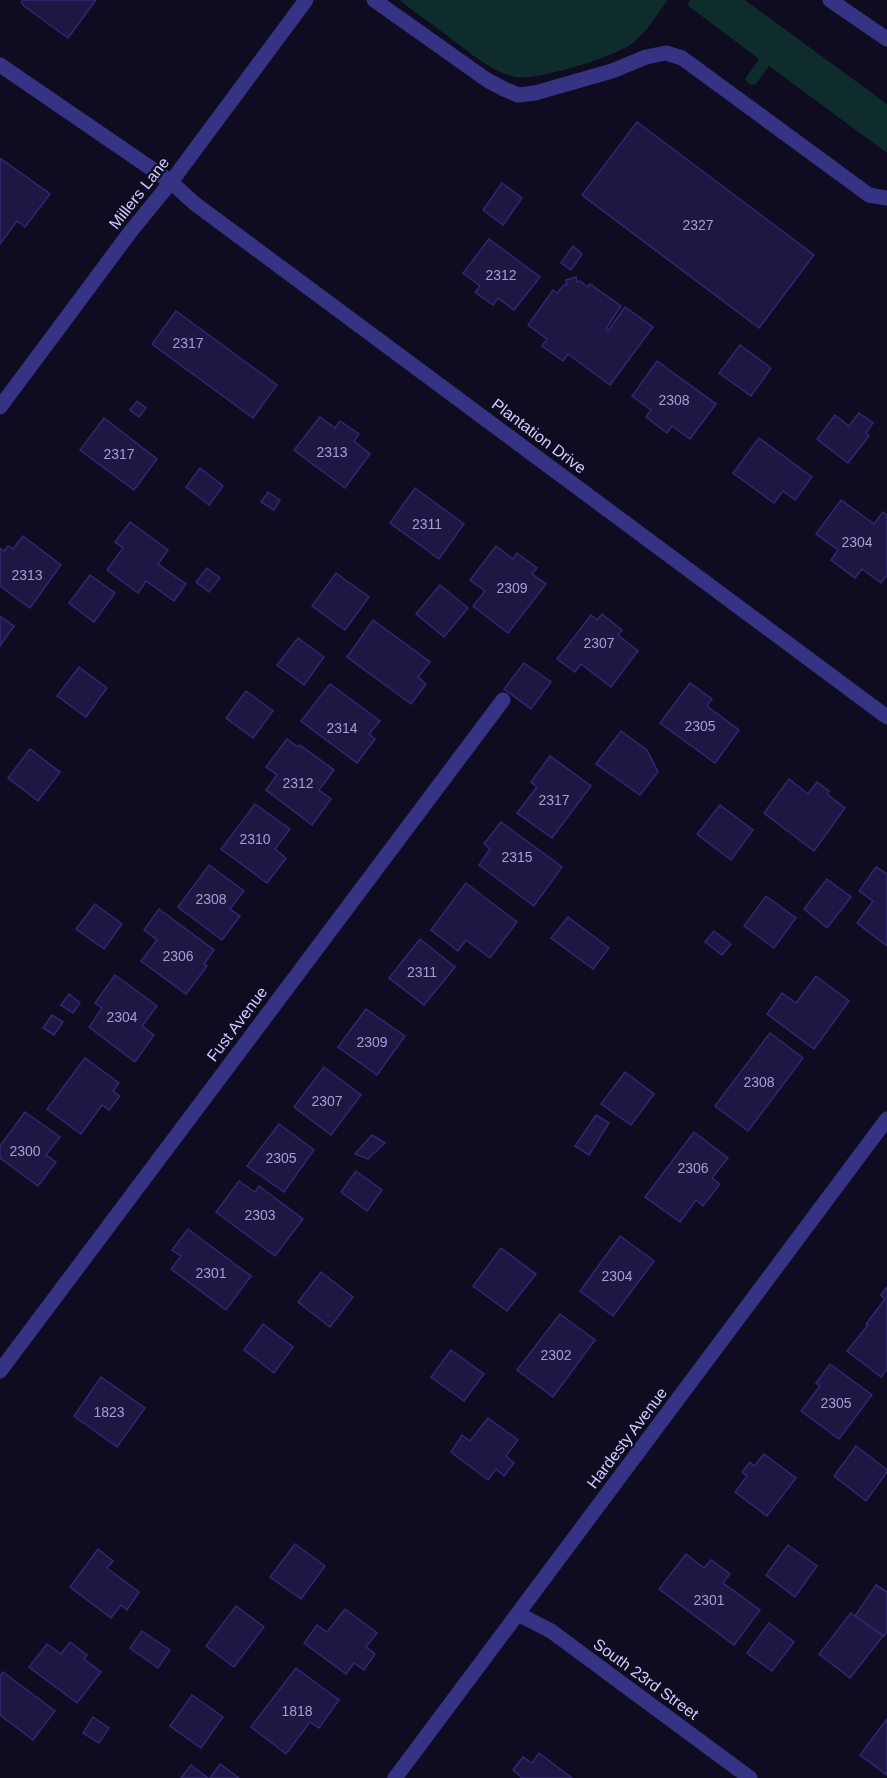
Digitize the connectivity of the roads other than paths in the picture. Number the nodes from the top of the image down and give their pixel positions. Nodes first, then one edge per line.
1 (306, 0) edge
2 (374, 0) edge
3 (830, 0) edge
4 (887, 39) edge
5 (0, 64) edge
6 (171, 182) junction
7 (887, 198) edge
8 (0, 407) edge
9 (502, 700) dead end
10 (887, 717) edge
11 (887, 1119) edge
12 (0, 1371) edge
13 (518, 1614) junction
14 (395, 1778) edge
15 (750, 1778) edge

1 - 6 street, Millers Lane
2 - 7 street
3 - 4 street
5 - 6 street, Plantation Drive
6 - 8 street, Millers Lane
6 - 10 street, Plantation Drive
9 - 12 street, Fust Avenue
11 - 13 street, Hardesty Avenue
13 - 14 street, Hardesty Avenue
13 - 15 street, South 23rd Street

